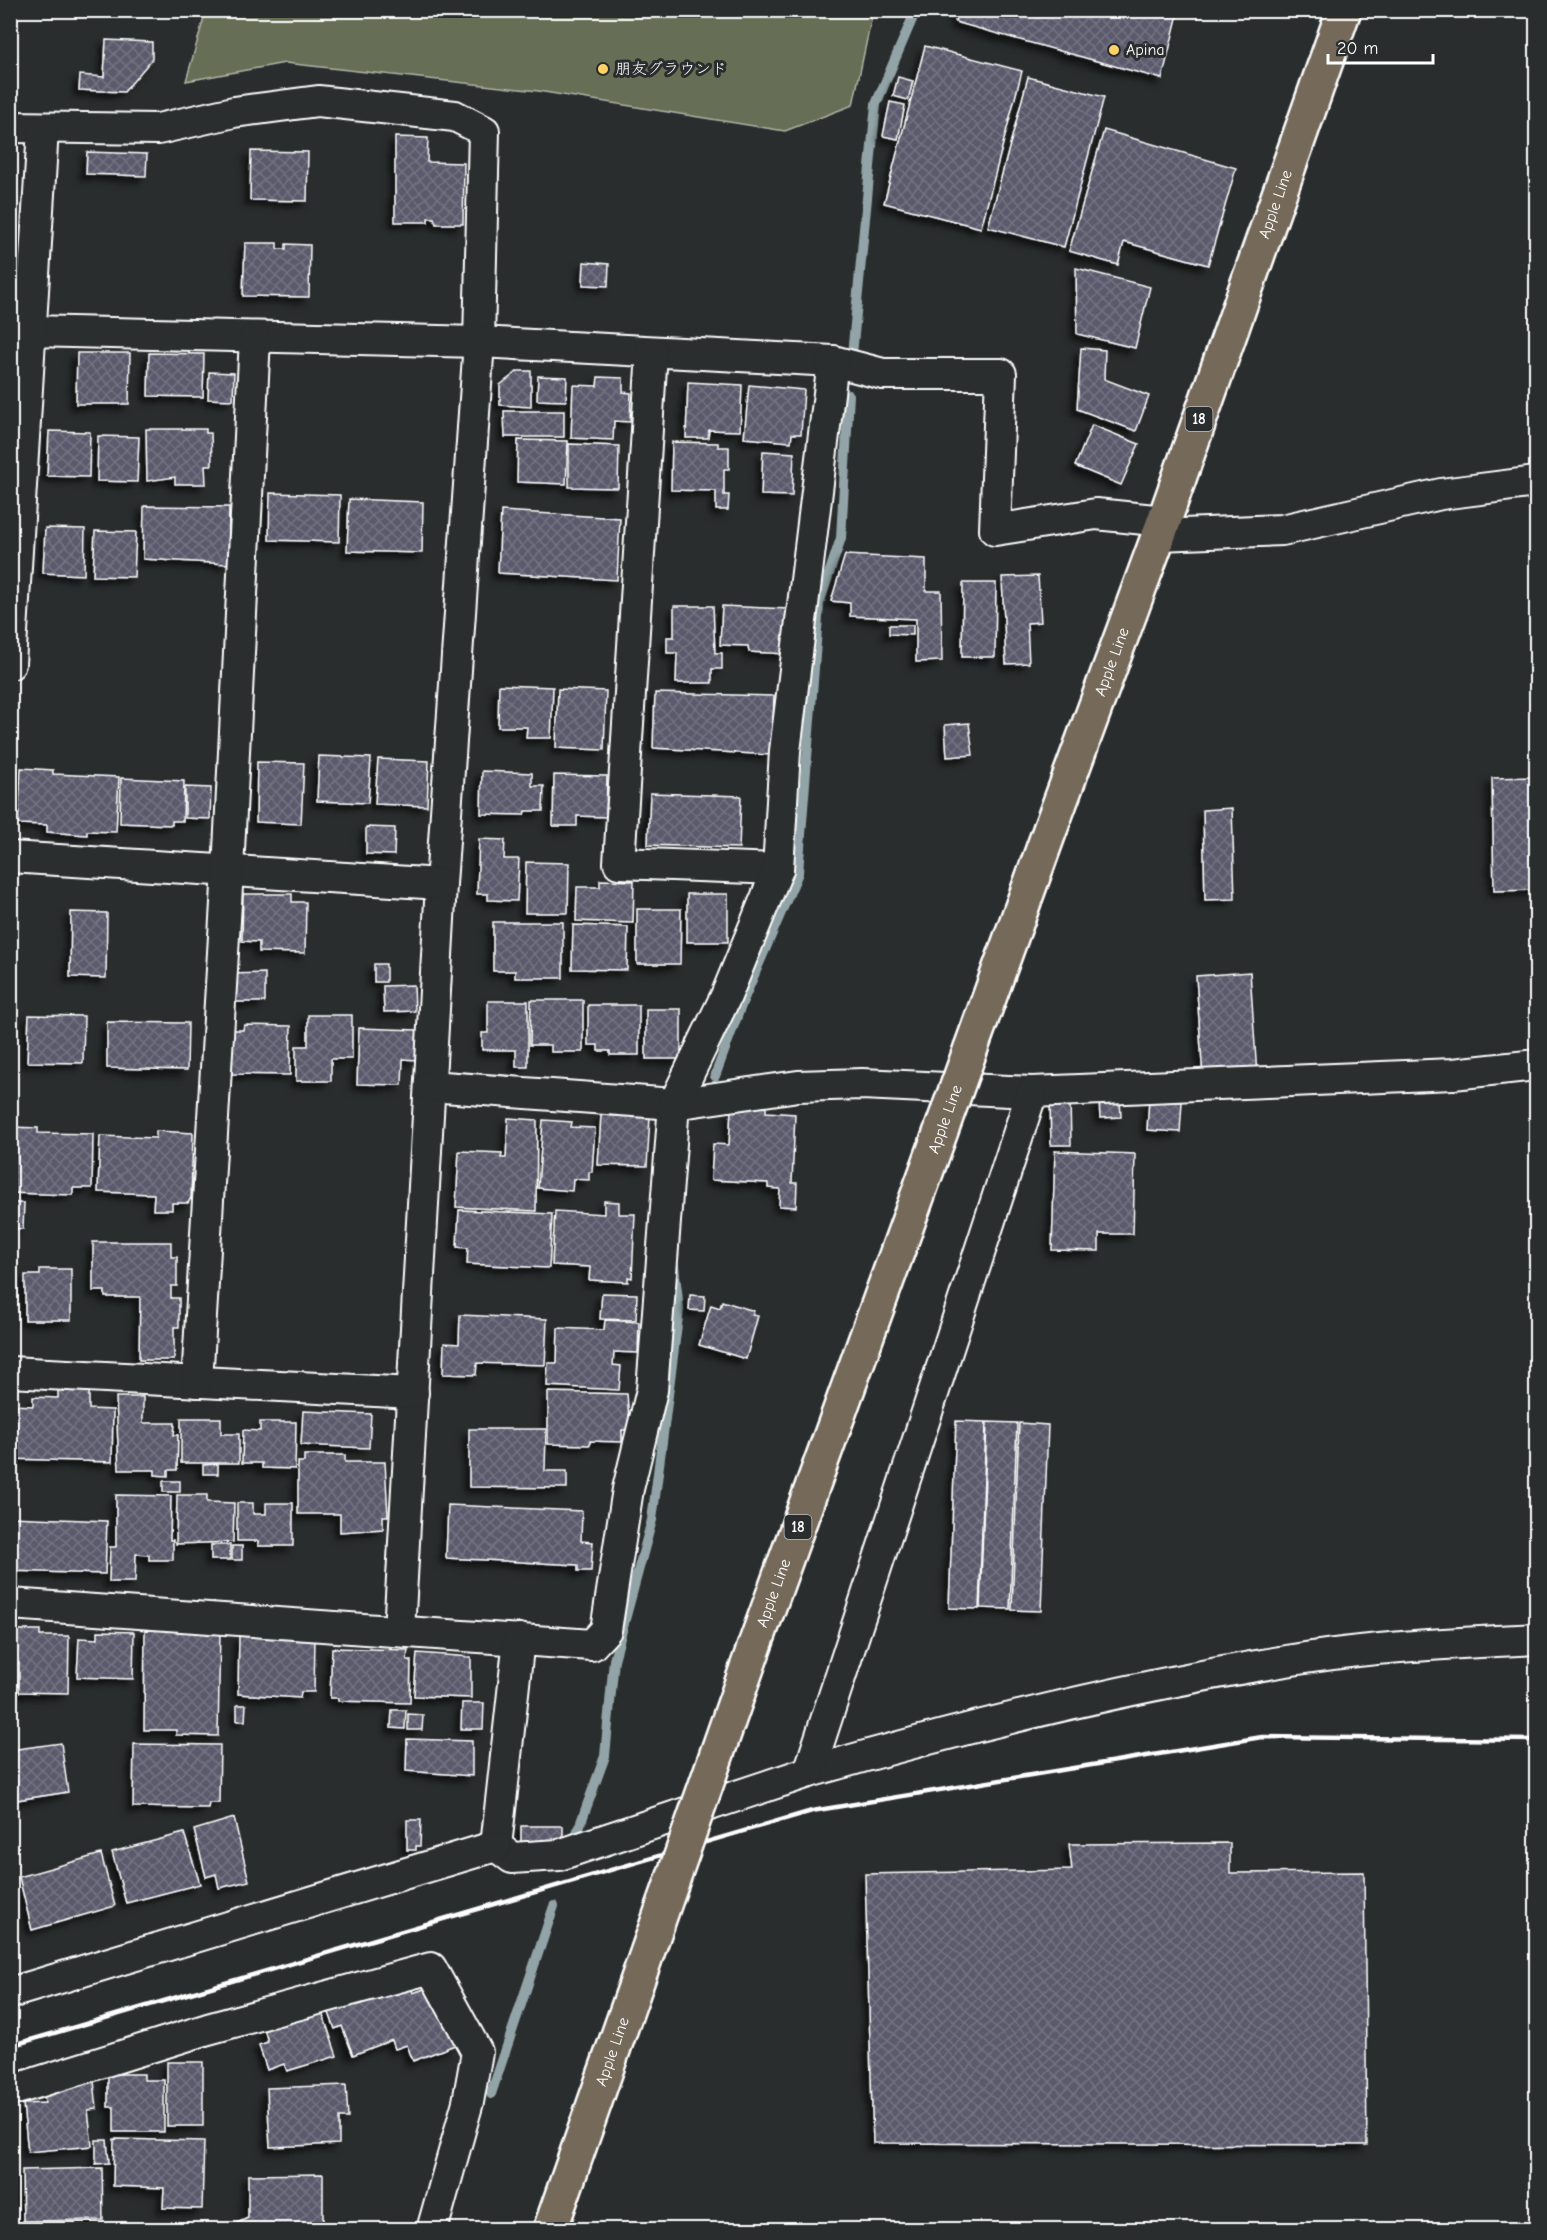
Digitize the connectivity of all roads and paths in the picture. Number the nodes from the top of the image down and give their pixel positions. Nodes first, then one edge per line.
1 (1344, 10) edge
2 (10, 127) edge
3 (43, 129) junction
4 (31, 331) junction
5 (255, 338) junction
6 (478, 342) junction
7 (652, 352) junction
8 (833, 362) junction
9 (1536, 482) edge
10 (1161, 528) junction
11 (10, 664) edge
12 (10, 857) edge
13 (778, 869) junction
14 (228, 870) junction
15 (441, 884) junction
16 (1536, 1065) edge
17 (430, 1086) junction
18 (1032, 1092) junction
19 (674, 1104) junction
20 (10, 1372) edge
21 (197, 1382) junction
22 (413, 1393) junction
23 (10, 1604) edge
24 (399, 1631) junction
25 (1536, 1639) edge
26 (519, 1640) junction
27 (809, 1772) junction
28 (496, 1846) junction
29 (10, 1993) edge
30 (10, 2091) edge
31 (432, 2229) edge
32 (550, 2229) edge

1 - 10 highway, Apple Line / 18
2 - 3 street
3 - 4 street
3 - 6 street
4 - 5 street
4 - 11 street
5 - 6 street
5 - 14 street
6 - 7 street
6 - 15 street
7 - 8 street
7 - 13 street
8 - 10 street
8 - 13 street
9 - 10 street
10 - 32 highway, Apple Line / 18, bridge
12 - 14 street
13 - 19 street
14 - 15 street
14 - 21 street
15 - 17 street
16 - 18 street
17 - 19 street
17 - 22 street
18 - 19 street
18 - 27 street
19 - 26 street
20 - 21 street
21 - 22 street
22 - 24 street
23 - 24 street
24 - 26 street
25 - 27 street
26 - 28 street
27 - 28 street
28 - 29 street
30 - 31 street

